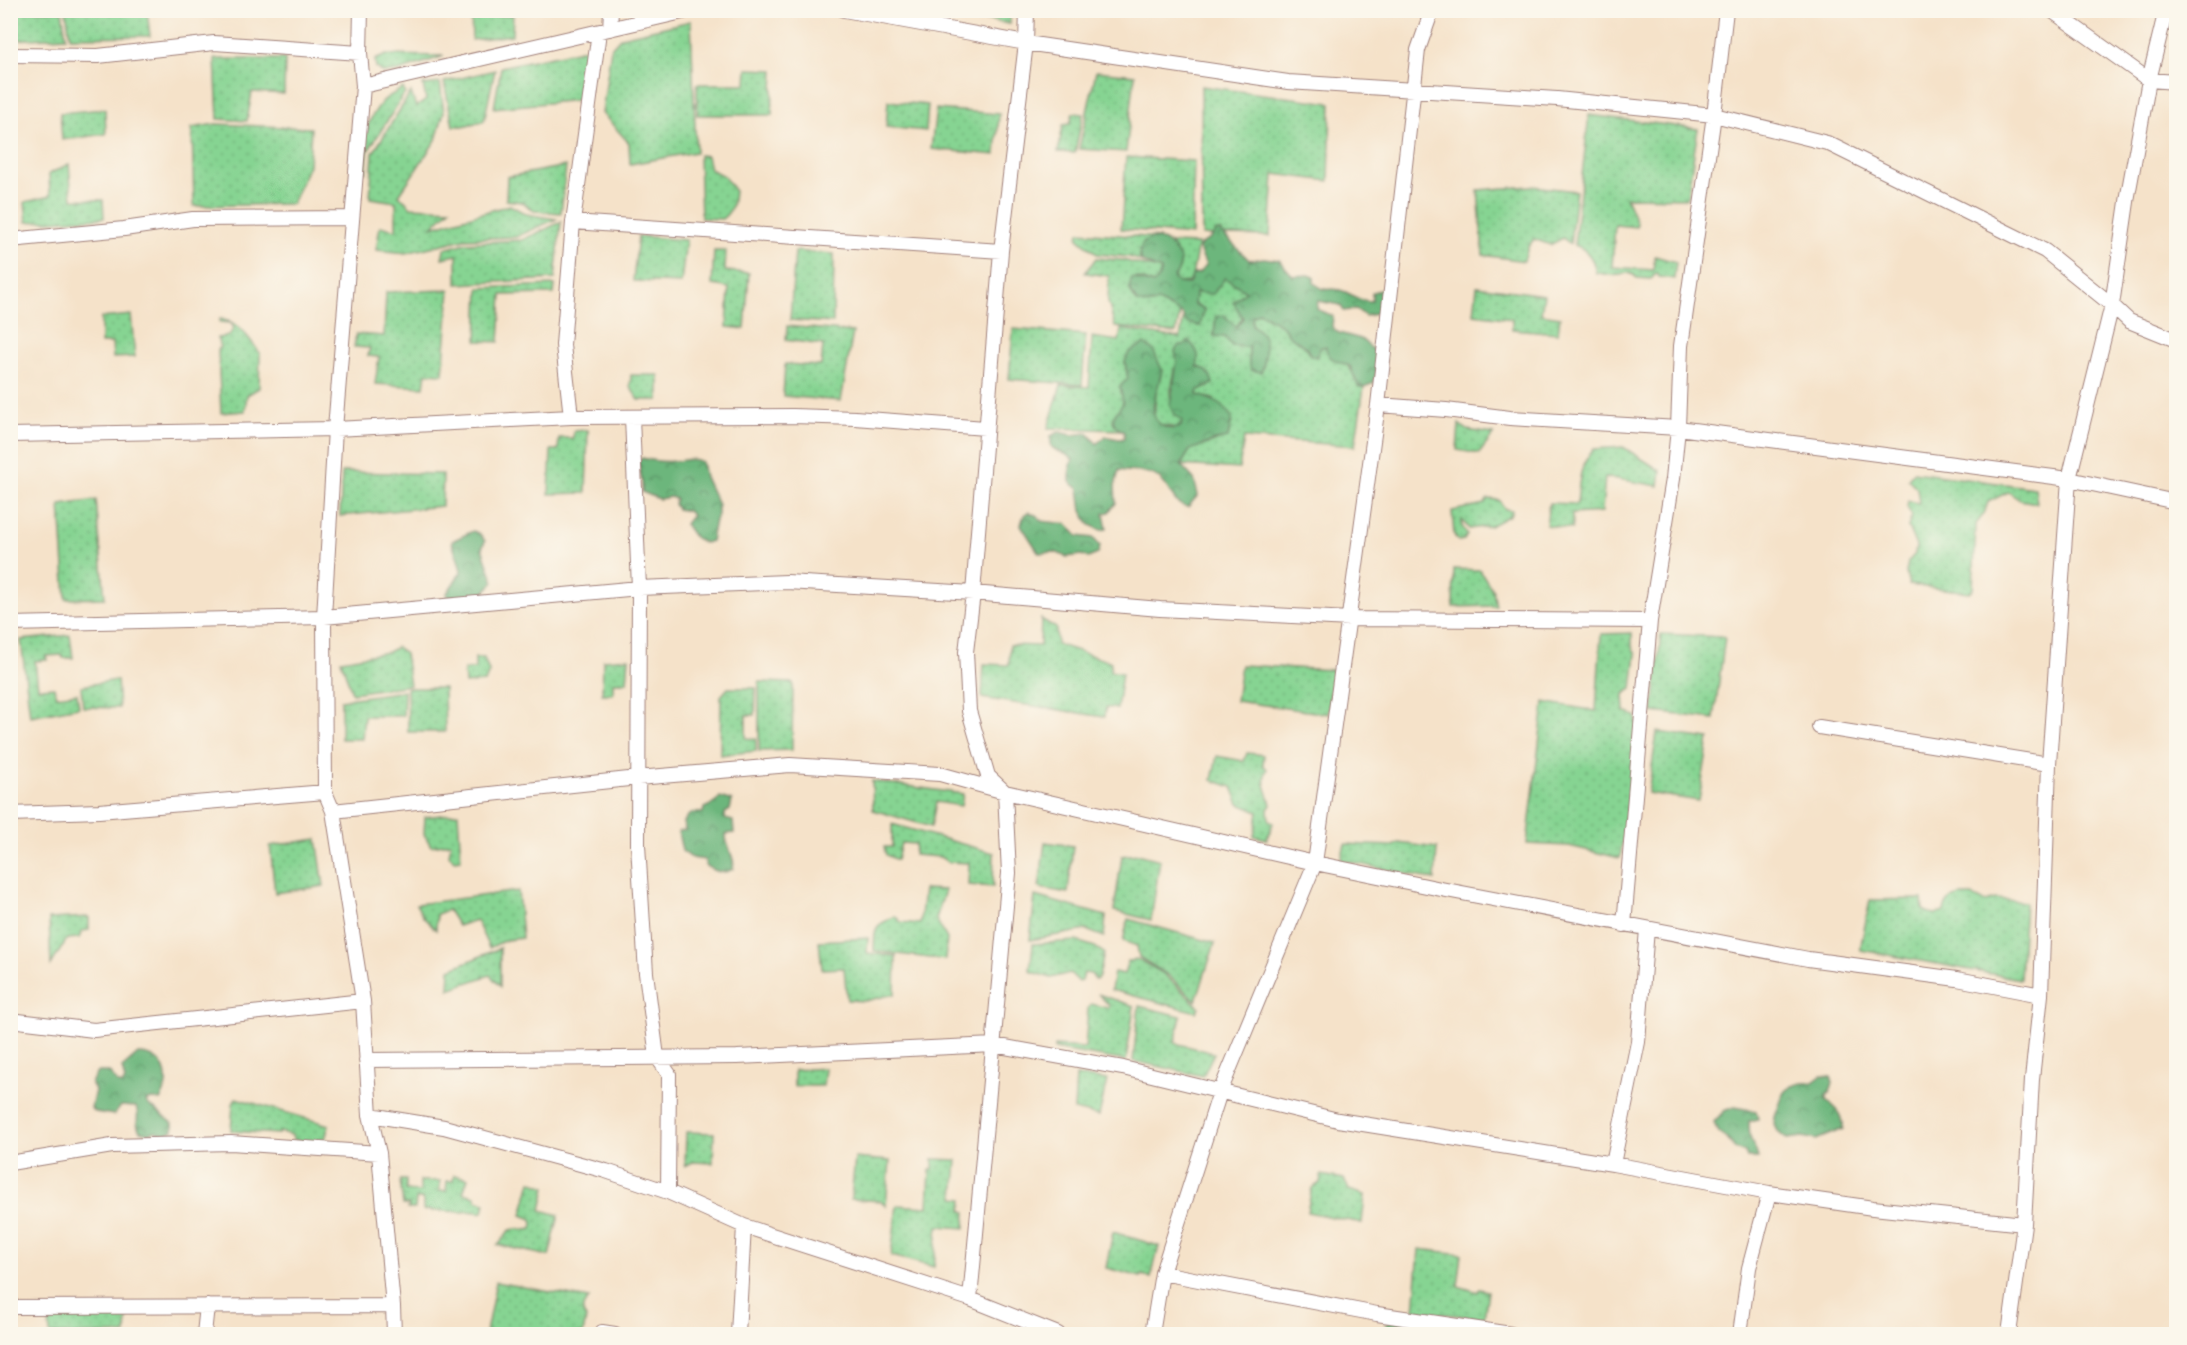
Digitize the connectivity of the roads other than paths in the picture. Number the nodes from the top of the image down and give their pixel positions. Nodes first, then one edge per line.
1 (361, 10) edge
2 (611, 10) edge
3 (691, 10) edge
4 (844, 10) edge
5 (1027, 10) edge
6 (1432, 10) edge
7 (1726, 10) edge
8 (2051, 10) edge
9 (2166, 10) edge
10 (605, 30) junction
11 (1026, 43) junction
12 (360, 53) junction
13 (10, 55) edge
14 (2149, 80) junction
15 (2176, 82) edge
16 (363, 86) junction
17 (1413, 91) junction
18 (1714, 115) junction
19 (352, 218) junction
20 (573, 222) junction
21 (10, 240) edge
22 (1001, 250) junction
23 (2112, 305) junction
24 (2176, 340) edge
25 (1378, 405) junction
26 (571, 417) junction
27 (632, 417) junction
28 (986, 428) junction
29 (1678, 428) junction
30 (335, 429) junction
31 (10, 435) edge
32 (2069, 479) junction
33 (2176, 502) edge
34 (639, 588) junction
35 (973, 593) junction
36 (324, 617) junction
37 (1350, 619) junction
38 (1650, 621) junction
39 (10, 624) edge
40 (1819, 727) dead end
41 (2049, 764) junction
42 (639, 778) junction
43 (325, 792) junction
44 (1005, 792) junction
45 (333, 812) junction
46 (10, 814) edge
47 (1315, 863) junction
48 (1624, 925) junction
49 (1647, 929) junction
50 (2041, 995) junction
51 (363, 1001) junction
52 (10, 1020) edge
53 (994, 1045) junction
54 (657, 1058) junction
55 (366, 1060) junction
56 (1220, 1092) junction
57 (370, 1115) junction
58 (379, 1153) junction
59 (10, 1163) edge
60 (1613, 1164) junction
61 (668, 1192) junction
62 (1769, 1193) junction
63 (2024, 1224) junction
64 (744, 1226) junction
65 (1162, 1273) junction
66 (970, 1299) junction
67 (207, 1306) junction
68 (393, 1306) junction
69 (10, 1307) edge
70 (204, 1335) edge
71 (394, 1335) edge
72 (738, 1335) edge
73 (1058, 1335) edge
74 (1152, 1335) edge
75 (1511, 1335) edge
76 (1740, 1335) edge
77 (2009, 1335) edge

1 - 12 street
2 - 10 street
3 - 10 street
4 - 11 street
5 - 11 street
6 - 17 street
7 - 18 street
8 - 14 street
9 - 14 street
10 - 16 street
10 - 20 street
11 - 17 street
11 - 22 street
12 - 13 street
12 - 16 street
14 - 15 street
14 - 23 street
16 - 19 street
17 - 18 street
17 - 25 street
18 - 23 street
18 - 29 street
19 - 21 street
19 - 30 street
20 - 22 street
20 - 26 street
22 - 28 street
23 - 24 street
23 - 32 street
25 - 29 street
25 - 37 street
26 - 27 street
26 - 30 street
27 - 28 street
27 - 34 street
28 - 35 street
29 - 32 street
29 - 38 street
30 - 31 street
30 - 36 street
32 - 33 street
32 - 41 street
34 - 35 street
34 - 36 street
34 - 42 street
35 - 37 street
35 - 44 street
36 - 39 street
36 - 43 street
37 - 38 street
37 - 47 street
38 - 48 street
40 - 41 street
41 - 50 street
42 - 44 street
42 - 45 street
42 - 54 street
43 - 45 street
43 - 46 street
44 - 47 street
44 - 53 street
45 - 51 street
47 - 48 street
47 - 56 street
48 - 49 street
49 - 50 street
49 - 60 street
50 - 63 street
51 - 52 street
51 - 55 street
53 - 54 street
53 - 56 street
53 - 66 street
54 - 55 street
54 - 61 street
55 - 57 street
56 - 60 street
56 - 65 street
57 - 58 street
57 - 61 street
58 - 59 street
58 - 68 street
60 - 62 street
61 - 64 street
62 - 63 street
62 - 76 street
63 - 77 street
64 - 66 street
64 - 72 street
65 - 74 street
65 - 75 street
66 - 73 street
67 - 68 street
67 - 69 street
67 - 70 street
68 - 71 street

